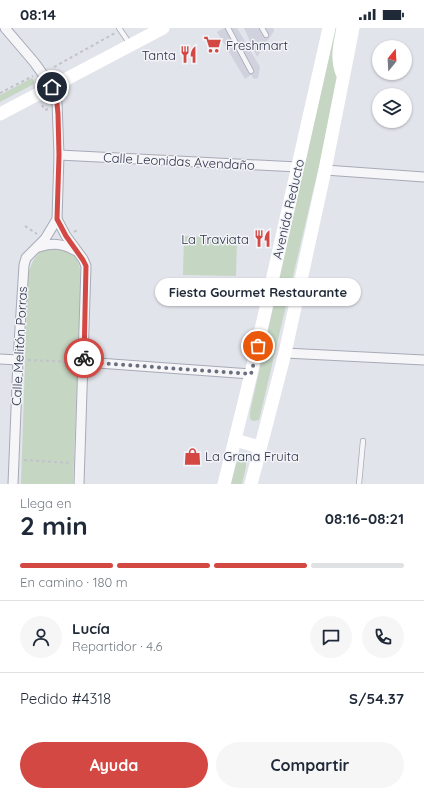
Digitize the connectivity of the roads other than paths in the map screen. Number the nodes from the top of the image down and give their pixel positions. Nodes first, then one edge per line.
1 (5, 28) edge
2 (163, 28) edge
3 (228, 28) edge
4 (262, 28) edge
5 (329, 28) edge
6 (343, 28) edge
7 (353, 28) edge
8 (120, 29) edge
9 (266, 35) dead end
10 (130, 45) junction
11 (251, 71) dead end
12 (344, 77) junction
13 (52, 87) junction
14 (0, 114) edge
15 (59, 155) junction
16 (298, 167) junction
17 (325, 170) junction
18 (424, 177) edge
19 (57, 219) junction
20 (37, 248) junction
21 (78, 253) junction
22 (285, 353) junction
23 (0, 359) edge
24 (22, 360) junction
25 (424, 360) edge
26 (80, 362) junction
27 (251, 374) junction
28 (235, 440) junction
29 (363, 441) dead end
30 (260, 447) junction
31 (13, 484) edge
32 (79, 484) edge
33 (224, 484) edge
34 (251, 484) edge
35 (359, 484) edge

1 - 13 street
2 - 10 main road
3 - 11 lane
4 - 9 lane
5 - 16 main road, Avenida Reducto
6 - 12 main road
7 - 12 main road, Avenida Reducto
8 - 10 lane
10 - 13 main road
12 - 17 main road, Avenida Reducto
13 - 14 main road
13 - 15 street, Calle Melitón Porras
15 - 16 street, Calle Leonidas Avendaño
15 - 19 street, Calle Melitón Porras
16 - 27 main road, Avenida Reducto
17 - 18 street
17 - 22 main road, Avenida Reducto
19 - 20 street, Calle Melitón Porras
19 - 21 street, Calle Melitón Porras
20 - 21 street
20 - 24 street, Calle Melitón Porras
21 - 26 street, Calle Melitón Porras
22 - 25 street
22 - 30 main road, Avenida Reducto
23 - 24 street
24 - 31 street, Calle Melitón Porras
26 - 27 street
26 - 32 street, Calle Melitón Porras
27 - 28 main road, Avenida Reducto
28 - 30 main road
28 - 33 main road, Avenida Reducto
29 - 35 lane
30 - 34 main road, Avenida Reducto

